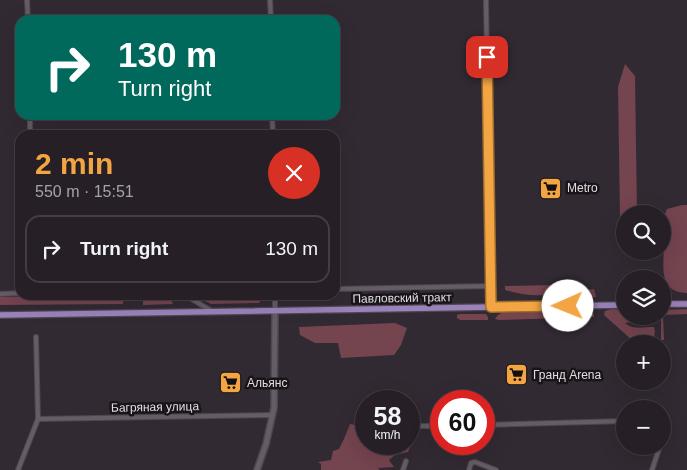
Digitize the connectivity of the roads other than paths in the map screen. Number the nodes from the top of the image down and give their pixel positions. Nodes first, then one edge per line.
1 (27, 0) edge
2 (270, 0) edge
3 (486, 0) edge
4 (28, 15) edge
5 (271, 15) edge
6 (491, 286) junction
7 (340, 289) edge
8 (15, 293) edge
9 (0, 294) edge
10 (193, 300) edge
11 (275, 300) edge
12 (671, 304) edge
13 (687, 304) edge
14 (616, 305) edge
15 (491, 307) junction
16 (275, 311) junction
17 (212, 312) junction
18 (0, 315) edge
19 (36, 337) dead end
20 (273, 415) junction
21 (38, 419) junction
22 (616, 421) edge
23 (495, 425) edge
24 (657, 455) edge
25 (406, 461) dead end
26 (18, 470) edge
27 (257, 470) edge
28 (403, 470) edge
29 (469, 470) edge
30 (496, 470) edge
31 (652, 470) edge

1 - 4 street
2 - 5 street
3 - 6 street
6 - 7 street
6 - 15 street
8 - 9 street
10 - 17 street
11 - 16 street
12 - 13 main road
14 - 15 main road, Павловский тракт
15 - 16 main road, Павловский тракт
16 - 17 main road, Павловский тракт
16 - 20 street
17 - 18 main road, Павловский тракт
19 - 21 street
20 - 21 street, Багряная улица
20 - 27 street
21 - 26 street
22 - 23 street
24 - 31 street
25 - 28 street
29 - 30 street

